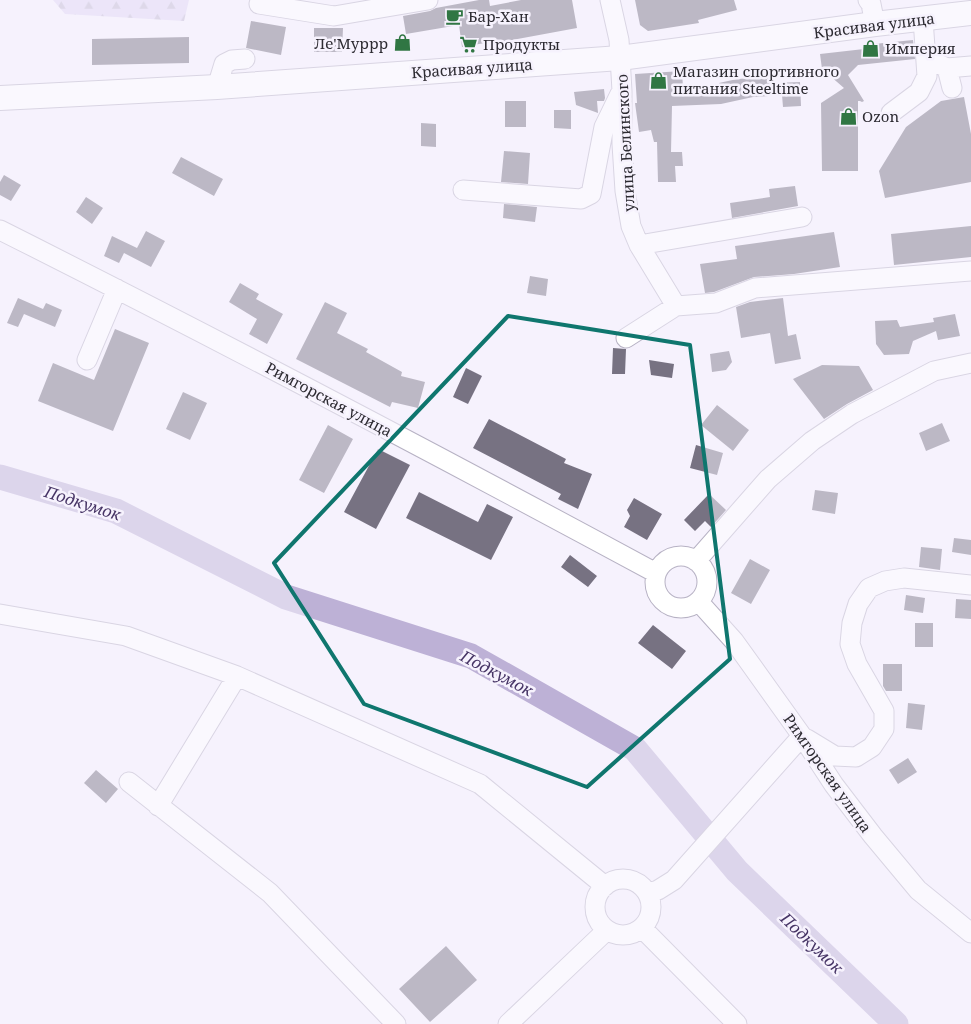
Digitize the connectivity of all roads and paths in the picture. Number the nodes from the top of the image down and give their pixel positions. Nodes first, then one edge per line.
1 (428, 0) edge
2 (610, 0) edge
3 (868, 0) edge
4 (258, 4) dead end
5 (971, 13) edge
6 (923, 19) junction
7 (875, 24) junction
8 (620, 58) junction
9 (926, 58) junction
10 (244, 59) dead end
11 (971, 66) edge
12 (947, 68) junction
13 (217, 87) junction
14 (952, 88) dead end
15 (622, 91) junction
16 (0, 98) edge
17 (890, 113) dead end
18 (463, 190) dead end
19 (802, 217) dead end
20 (0, 230) edge
21 (639, 245) junction
22 (971, 271) edge
23 (117, 289) junction
24 (676, 306) junction
25 (626, 338) dead end
26 (87, 360) dead end
27 (971, 363) edge
28 (696, 561) junction
29 (656, 573) junction
30 (971, 585) edge
31 (698, 602) junction
32 (0, 614) edge
33 (237, 676) junction
34 (802, 736) junction
35 (129, 782) dead end
36 (158, 806) junction
37 (605, 886) junction
38 (648, 893) junction
39 (642, 928) junction
40 (607, 930) junction
41 (971, 932) edge
42 (396, 1024) edge
43 (508, 1024) edge
44 (737, 1024) edge

1 - 4 street
2 - 8 street, улица Белинского
3 - 7 street
5 - 6 main road, Красивая улица
6 - 7 main road, Красивая улица
6 - 9 street
7 - 8 main road, Красивая улица
8 - 13 main road, Красивая улица
8 - 15 street, улица Белинского
9 - 12 street
9 - 17 street
10 - 13 street
11 - 12 street
12 - 14 street
13 - 16 main road, Красивая улица
15 - 18 street
15 - 21 street, улица Белинского
19 - 21 street
20 - 23 street, Римгорская улица
21 - 24 street, улица Белинского
22 - 24 street
23 - 26 street
23 - 29 street, Римгорская улица
24 - 25 street
27 - 28 street
28 - 29 street
28 - 31 street
29 - 31 street
30 - 34 street
31 - 34 street, Римгорская улица
32 - 33 street
33 - 36 street
33 - 37 street
34 - 38 street
34 - 41 street, Римгорская улица
35 - 36 street
36 - 42 street
37 - 38 street
37 - 40 street
38 - 39 street
39 - 40 street
39 - 44 street
40 - 43 street

